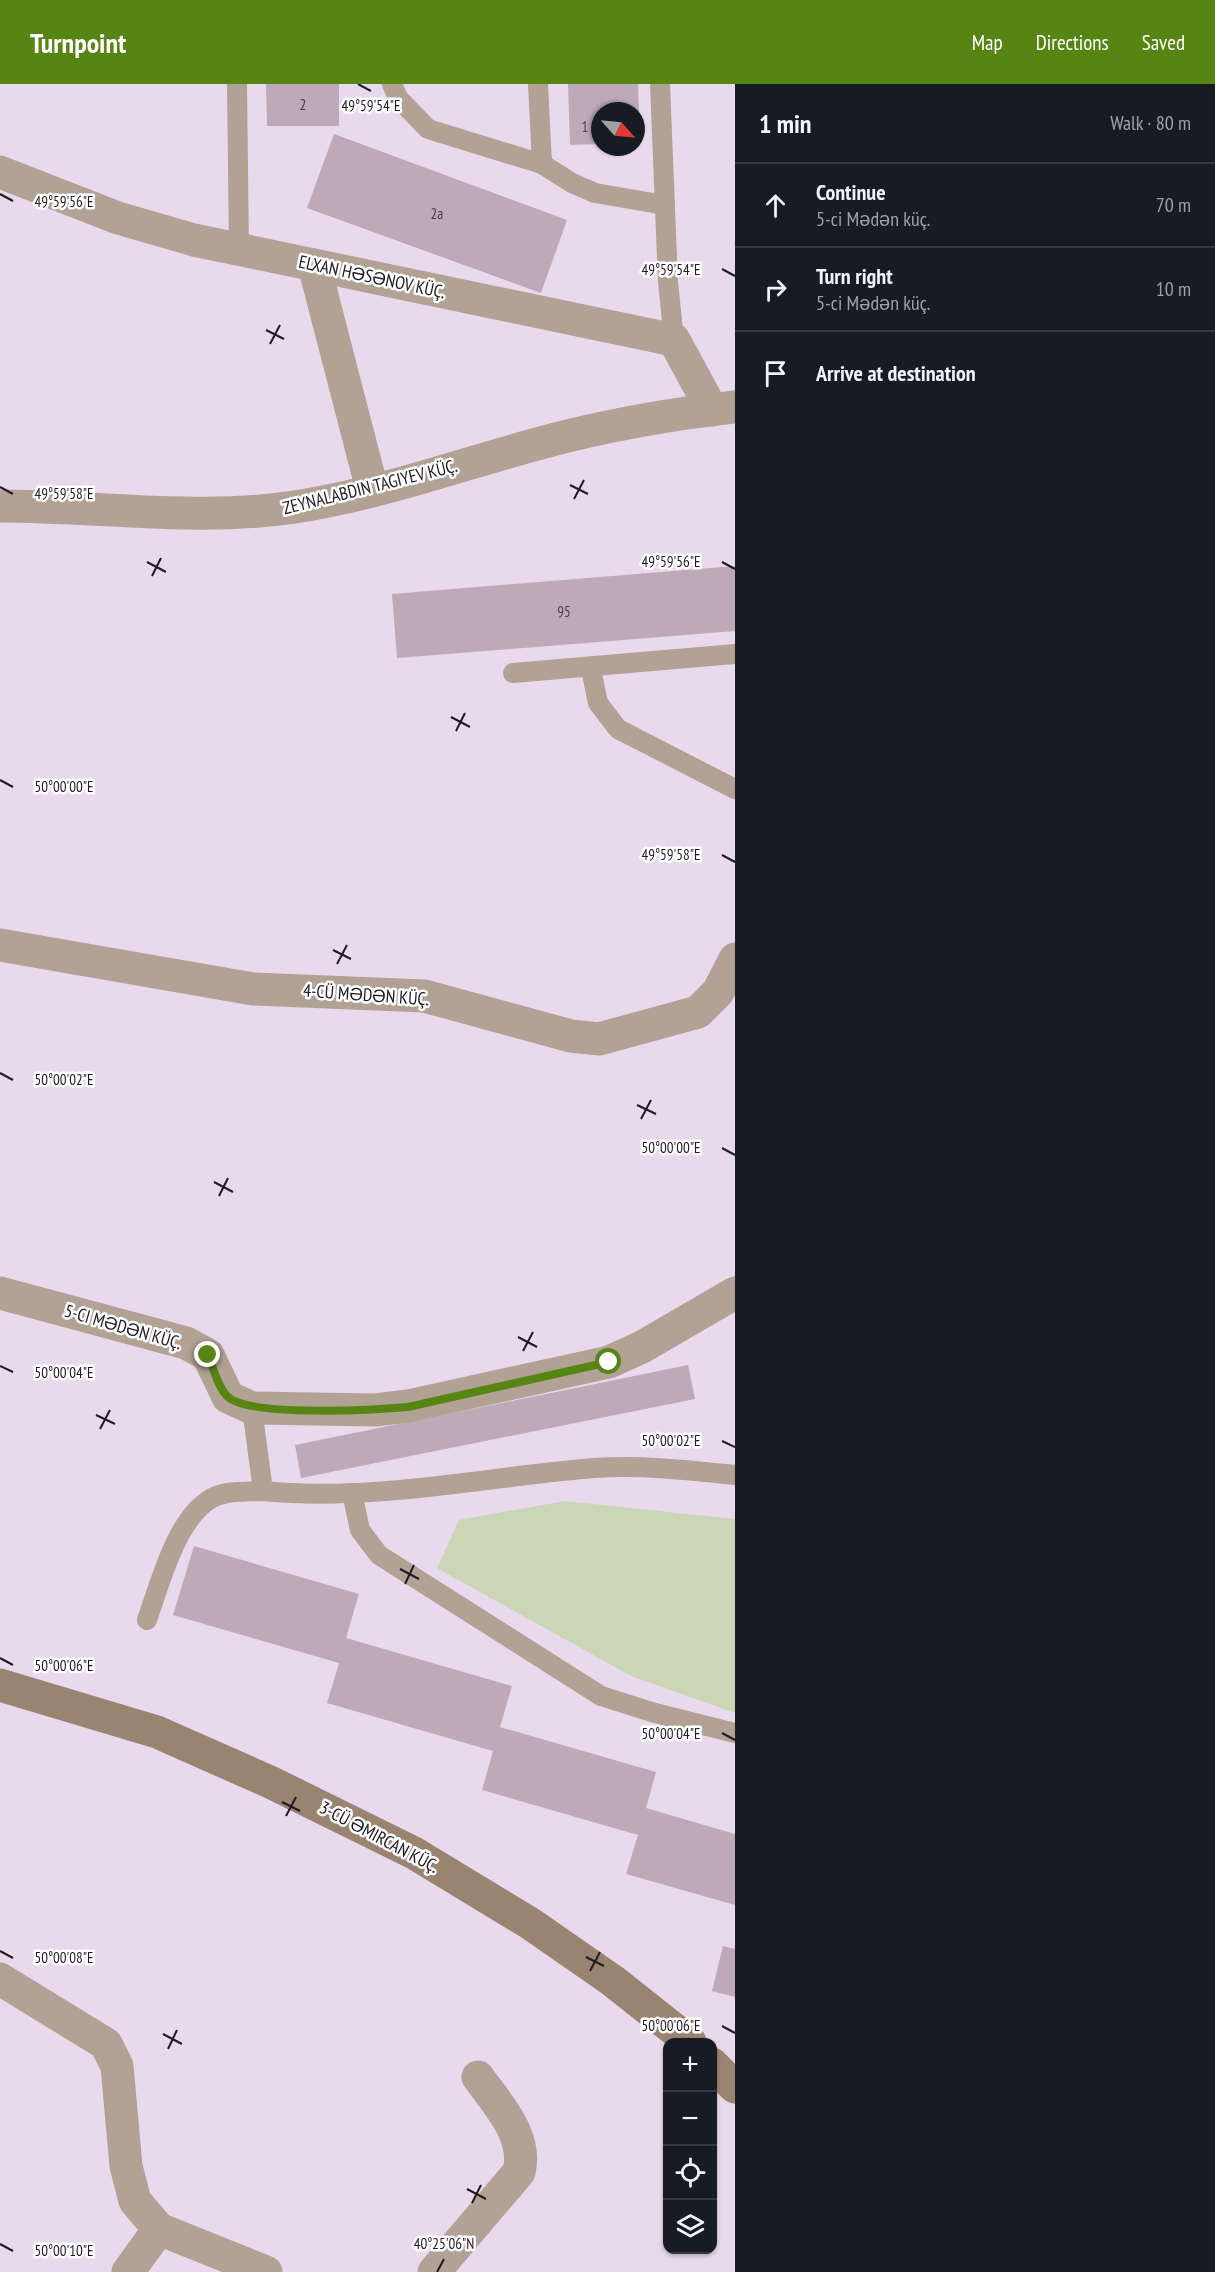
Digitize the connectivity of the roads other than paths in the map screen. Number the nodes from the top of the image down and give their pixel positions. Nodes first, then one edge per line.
1 (237, 84) edge
2 (392, 84) edge
3 (538, 84) edge
4 (660, 84) edge
5 (542, 164) junction
6 (0, 172) edge
7 (665, 205) junction
8 (239, 250) junction
9 (314, 264) junction
10 (674, 340) junction
11 (723, 408) edge
12 (372, 489) junction
13 (0, 506) edge
14 (735, 654) edge
15 (591, 669) junction
16 (513, 674) dead end
17 (735, 789) edge
18 (0, 945) edge
19 (735, 959) edge
20 (0, 1293) edge
21 (735, 1293) edge
22 (252, 1408) junction
23 (735, 1475) edge
24 (263, 1491) junction
25 (352, 1493) junction
26 (147, 1620) dead end
27 (0, 1685) edge
28 (735, 1733) edge
29 (0, 1979) edge
30 (684, 2038) edge
31 (717, 2069) edge
32 (478, 2077) dead end
33 (735, 2086) edge
34 (159, 2229) junction
35 (128, 2272) edge
36 (266, 2272) edge
37 (434, 2272) edge

1 - 8 lane
2 - 5 lane
3 - 5 lane
4 - 7 lane
5 - 7 lane
6 - 8 street, ELXAN HƏSƏNOV KÜÇ.
7 - 10 lane
8 - 9 street, ELXAN HƏSƏNOV KÜÇ.
9 - 10 street, ELXAN HƏSƏNOV KÜÇ.
9 - 12 street
10 - 11 street
11 - 12 street, ZEYNALABDIN TAGIYEV KÜÇ.
12 - 13 street, ZEYNALABDIN TAGIYEV KÜÇ.
14 - 15 lane
15 - 16 lane
15 - 17 lane
18 - 19 street, 4-CÜ MƏDƏN KÜÇ.
20 - 22 street, 5-CI MƏDƏN KÜÇ.
21 - 22 street, 5-CI MƏDƏN KÜÇ.
22 - 24 lane
23 - 25 lane
24 - 25 lane
24 - 26 lane
25 - 28 lane
27 - 30 main road, 3-CÜ ƏMIRCAN KÜÇ.
29 - 34 street
31 - 33 main road
32 - 37 street
34 - 35 street
34 - 36 street

